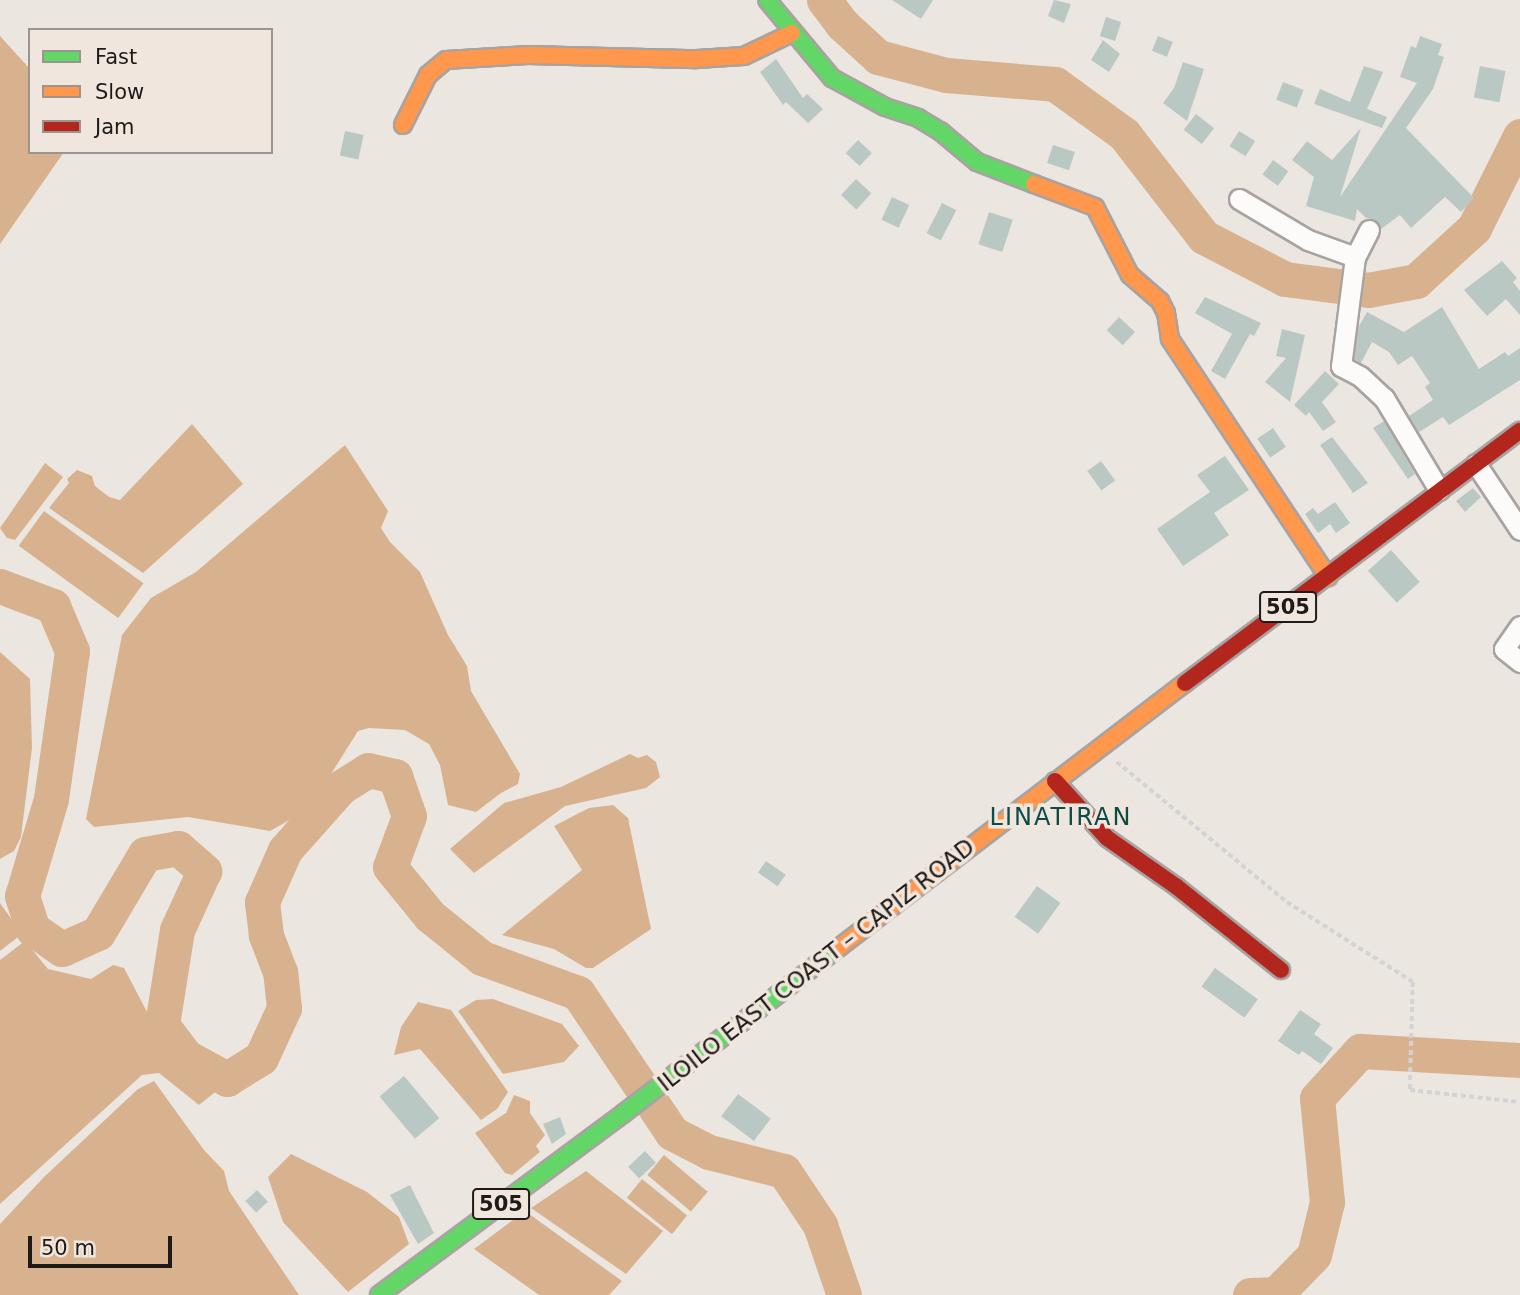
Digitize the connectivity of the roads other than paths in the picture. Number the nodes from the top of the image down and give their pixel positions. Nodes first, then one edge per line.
1 (767, 0) edge
2 (792, 33) junction
3 (403, 125) dead end
4 (1239, 199) dead end
5 (1369, 230) dead end
6 (1354, 257) junction
7 (1520, 431) edge
8 (1476, 464) junction
9 (1439, 490) junction
10 (1520, 530) edge
11 (1328, 577) junction
12 (1520, 626) edge
13 (1520, 662) edge
14 (1055, 781) junction
15 (1281, 970) dead end
16 (379, 1295) edge

1 - 2 street
2 - 3 street
2 - 11 street
4 - 6 street
5 - 6 street
6 - 9 street
7 - 8 street, ILOILO EAST COAST – CAPIZ ROAD / 505
8 - 9 street, ILOILO EAST COAST – CAPIZ ROAD / 505
8 - 10 street
9 - 11 street, ILOILO EAST COAST – CAPIZ ROAD / 505
11 - 14 street, ILOILO EAST COAST – CAPIZ ROAD / 505
12 - 13 street
14 - 15 street
14 - 16 street, ILOILO EAST COAST – CAPIZ ROAD / 505

